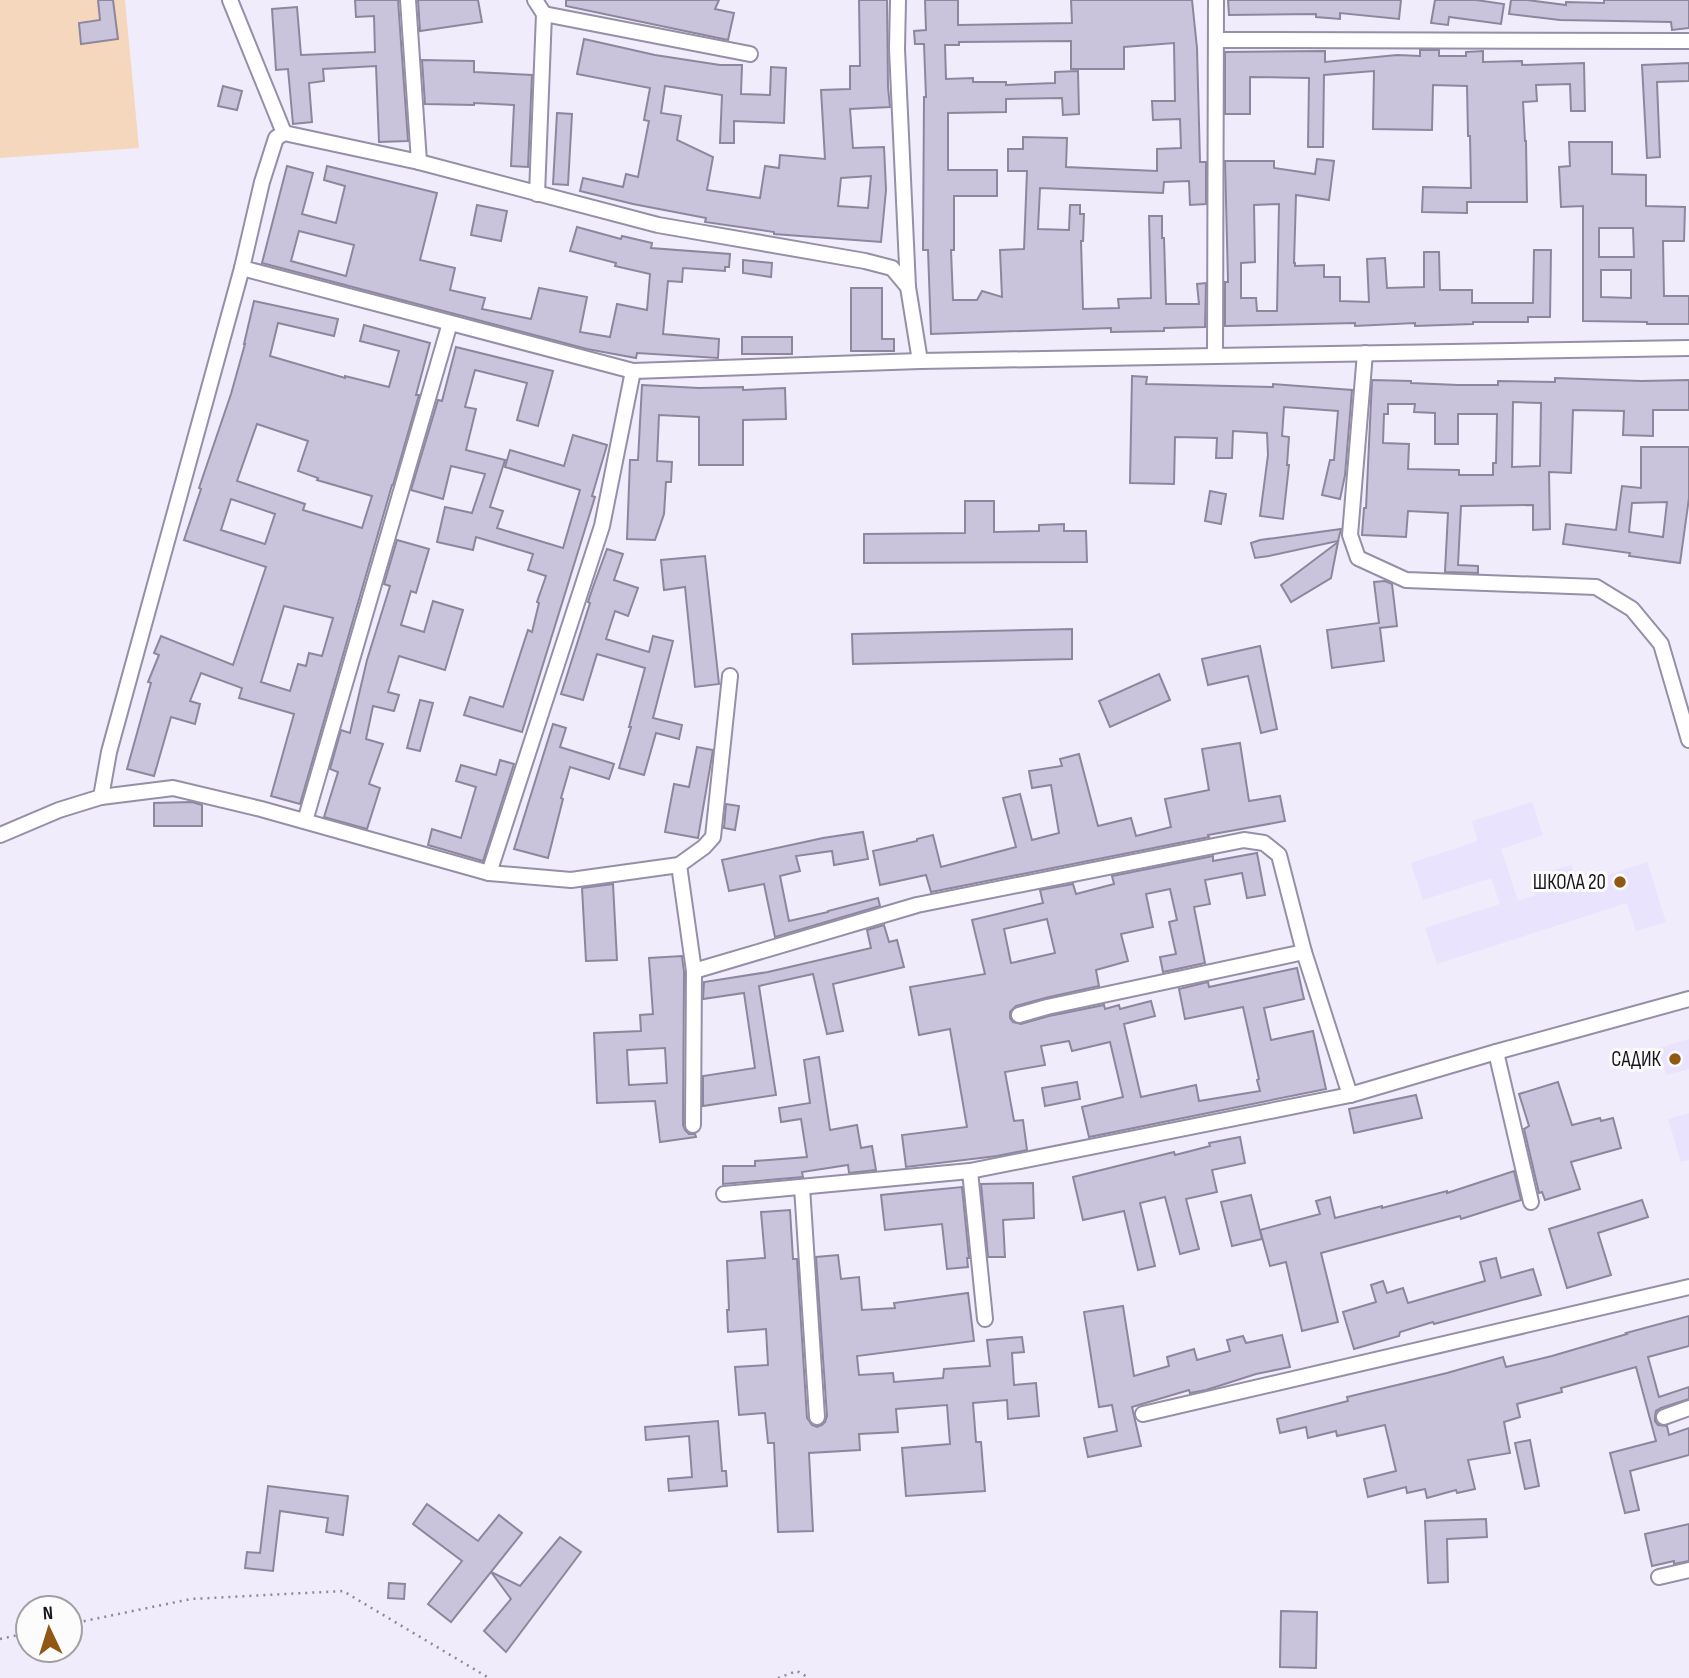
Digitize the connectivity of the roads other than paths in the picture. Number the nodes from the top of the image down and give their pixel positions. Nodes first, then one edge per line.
1 (230, 0) edge
2 (408, 0) edge
3 (535, 0) edge
4 (898, 0) edge
5 (1216, 0) edge
6 (544, 14) junction
7 (1217, 40) junction
8 (1689, 41) edge
9 (750, 54) dead end
10 (284, 133) junction
11 (419, 162) junction
12 (537, 194) junction
13 (242, 268) junction
14 (908, 287) junction
15 (450, 323) junction
16 (1689, 348) edge
17 (1365, 353) junction
18 (1215, 355) junction
19 (920, 361) junction
20 (633, 371) junction
21 (730, 676) dead end
22 (1689, 740) edge
23 (101, 797) junction
24 (305, 821) junction
25 (0, 835) edge
26 (678, 865) junction
27 (489, 873) junction
28 (1304, 952) junction
29 (694, 971) junction
30 (1689, 999) edge
31 (1019, 1015) dead end
32 (1496, 1052) junction
33 (1350, 1096) junction
34 (693, 1125) dead end
35 (970, 1171) junction
36 (802, 1186) junction
37 (724, 1194) dead end
38 (1531, 1202) dead end
39 (1689, 1287) edge
40 (985, 1319) dead end
41 (1689, 1408) edge
42 (1143, 1414) dead end
43 (817, 1417) dead end
44 (1664, 1417) dead end
45 (1689, 1570) edge
46 (1659, 1577) dead end

1 - 10 street
2 - 11 street
3 - 6 street
4 - 14 street
5 - 7 street
6 - 9 street
6 - 12 street
7 - 8 street
7 - 18 street
10 - 11 street
10 - 13 street
11 - 12 street
12 - 14 street
13 - 15 street
13 - 23 street
14 - 19 street
15 - 20 street
15 - 24 street
16 - 17 street
17 - 18 street
17 - 22 street
18 - 19 street
19 - 20 street
20 - 27 street
21 - 26 street
23 - 24 street
23 - 25 street
24 - 27 street
26 - 27 street
26 - 29 street
28 - 29 street
28 - 31 street
28 - 33 street
29 - 34 street
30 - 32 street
32 - 33 street
32 - 38 street
33 - 35 street
35 - 36 street
35 - 40 street
36 - 37 street
36 - 43 street
39 - 42 street
41 - 44 street
45 - 46 street

